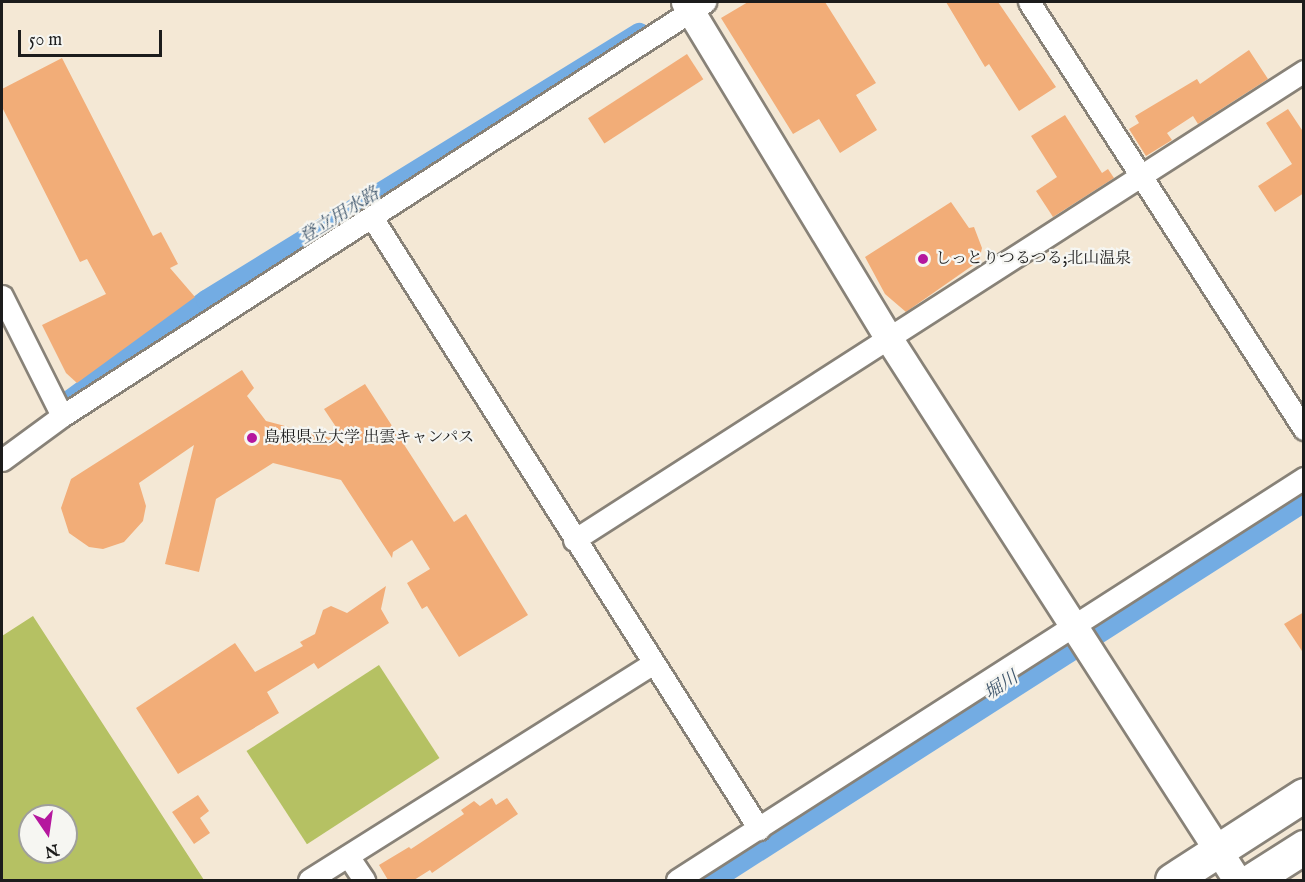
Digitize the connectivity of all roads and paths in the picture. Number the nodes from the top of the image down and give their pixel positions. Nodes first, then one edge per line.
1 (1029, 2) edge
2 (694, 5) edge
3 (1304, 71) edge
4 (1142, 176) junction
5 (373, 219) junction
6 (2, 296) edge
7 (889, 339) junction
8 (62, 416) junction
9 (1304, 429) edge
10 (2, 460) edge
11 (1304, 478) edge
12 (574, 540) junction
13 (1072, 625) junction
14 (652, 664) junction
15 (1304, 795) edge
16 (759, 829) junction
17 (1304, 847) edge
18 (1217, 852) junction
19 (348, 856) junction
20 (309, 880) edge
21 (364, 880) edge
22 (677, 880) edge
23 (1172, 880) edge
24 (1237, 880) edge
25 (1252, 880) edge

1 - 4 street
2 - 5 street
2 - 7 street
3 - 4 street
4 - 7 street
4 - 9 street
5 - 8 street
5 - 12 street
6 - 8 street
7 - 12 street
7 - 13 street
8 - 10 street
11 - 13 street
12 - 14 street
13 - 16 street
13 - 18 street
14 - 16 street
14 - 19 street
15 - 18 highway
16 - 22 street
17 - 25 highway
18 - 23 highway
18 - 24 street
19 - 20 street
19 - 21 street

